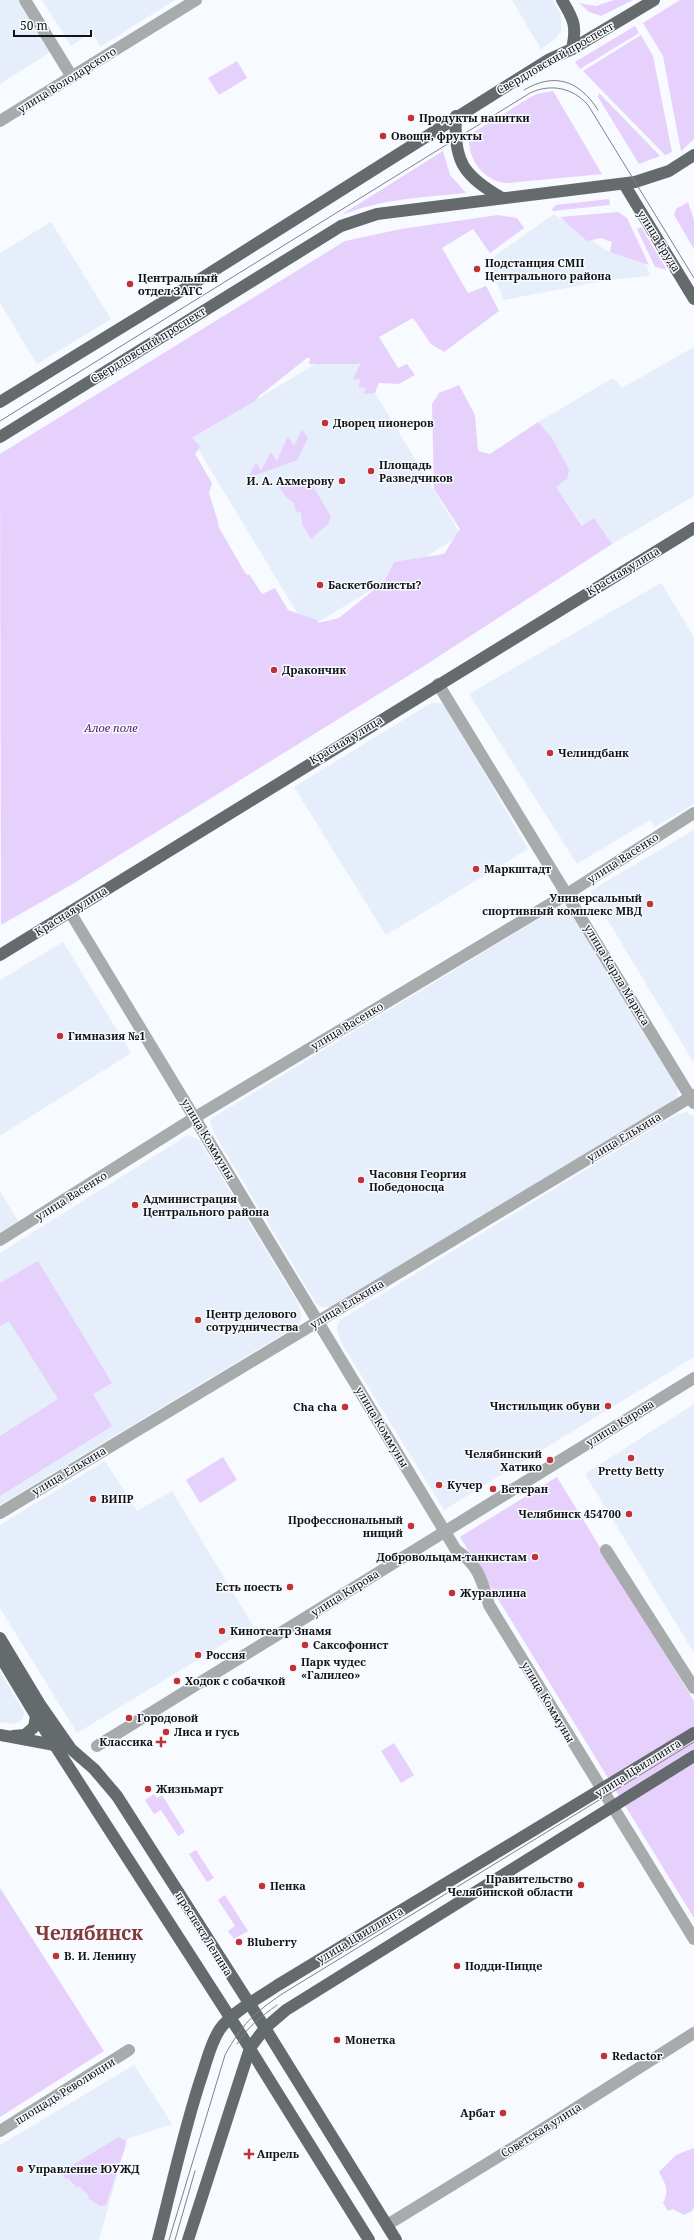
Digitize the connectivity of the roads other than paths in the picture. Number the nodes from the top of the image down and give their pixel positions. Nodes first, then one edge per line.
1 (25, 0) edge
2 (196, 0) edge
3 (562, 0) edge
4 (654, 0) edge
5 (572, 49) junction
6 (72, 77) junction
7 (456, 116) junction
8 (0, 121) edge
9 (694, 155) edge
10 (624, 184) junction
11 (502, 198) junction
12 (694, 299) edge
13 (0, 402) edge
14 (0, 437) edge
15 (694, 528) edge
16 (438, 684) junction
17 (694, 814) edge
18 (567, 894) junction
19 (70, 912) junction
20 (0, 954) edge
21 (693, 1099) edge
22 (194, 1118) junction
23 (0, 1240) edge
24 (319, 1321) junction
25 (694, 1378) edge
26 (0, 1514) edge
27 (445, 1532) junction
28 (606, 1550) dead end
29 (0, 1638) edge
30 (0, 1656) edge
31 (694, 1688) edge
32 (36, 1716) junction
33 (694, 1733) edge
34 (5, 1735) edge
35 (55, 1746) junction
36 (97, 1746) dead end
37 (71, 1749) junction
38 (694, 1756) edge
39 (602, 1791) junction
40 (612, 1808) junction
41 (694, 1939) edge
42 (249, 2005) junction
43 (230, 2018) junction
44 (264, 2028) junction
45 (694, 2033) edge
46 (250, 2048) junction
47 (129, 2050) dead end
48 (0, 2132) edge
49 (387, 2225) junction
50 (158, 2240) edge
51 (188, 2240) edge
52 (369, 2240) edge
53 (396, 2240) edge

1 - 6 street
2 - 6 street, улица Володарского
3 - 5 main road
4 - 5 main road, Свердловский проспект
5 - 7 main road, Свердловский проспект
6 - 8 street, улица Володарского
7 - 11 main road
7 - 13 main road, Свердловский проспект
9 - 10 main road, Свердловский проспект
10 - 11 main road, Свердловский проспект
10 - 12 main road, улица Труда
11 - 14 main road, Свердловский проспект
15 - 16 main road, Красная улица
16 - 18 street, улица Карла Маркса
16 - 19 main road, Красная улица
17 - 18 street, улица Васенко
18 - 21 street, улица Карла Маркса
18 - 22 street, улица Васенко
19 - 20 main road, Красная улица
19 - 22 street, улица Коммуны
21 - 24 street, улица Елькина
22 - 23 street, улица Васенко
22 - 24 street, улица Коммуны
24 - 26 street, улица Елькина
24 - 27 street, улица Коммуны
25 - 27 street, улица Кирова
27 - 36 street, улица Кирова
27 - 39 street, улица Коммуны
28 - 31 street
29 - 37 main road, проспект Ленина
30 - 32 main road, проспект Ленина
32 - 34 main road
32 - 35 main road, проспект Ленина
33 - 39 main road, улица Цвиллинга
34 - 35 main road
35 - 37 main road
35 - 43 main road, проспект Ленина
37 - 42 main road, проспект Ленина
38 - 40 main road, улица Цвиллинга
39 - 40 street, улица Коммуны
39 - 42 main road, улица Цвиллинга
40 - 41 street, улица Коммуны
40 - 44 main road, улица Цвиллинга
42 - 43 main road, улица Цвиллинга
42 - 44 main road, проспект Ленина
43 - 46 main road, проспект Ленина
43 - 50 main road, улица Цвиллинга
44 - 46 main road, улица Цвиллинга
44 - 49 main road, проспект Ленина
45 - 49 street, Советская улица
46 - 51 main road, улица Цвиллинга
46 - 52 main road, проспект Ленина
47 - 48 street, площадь Революции
49 - 53 main road, проспект Ленина

